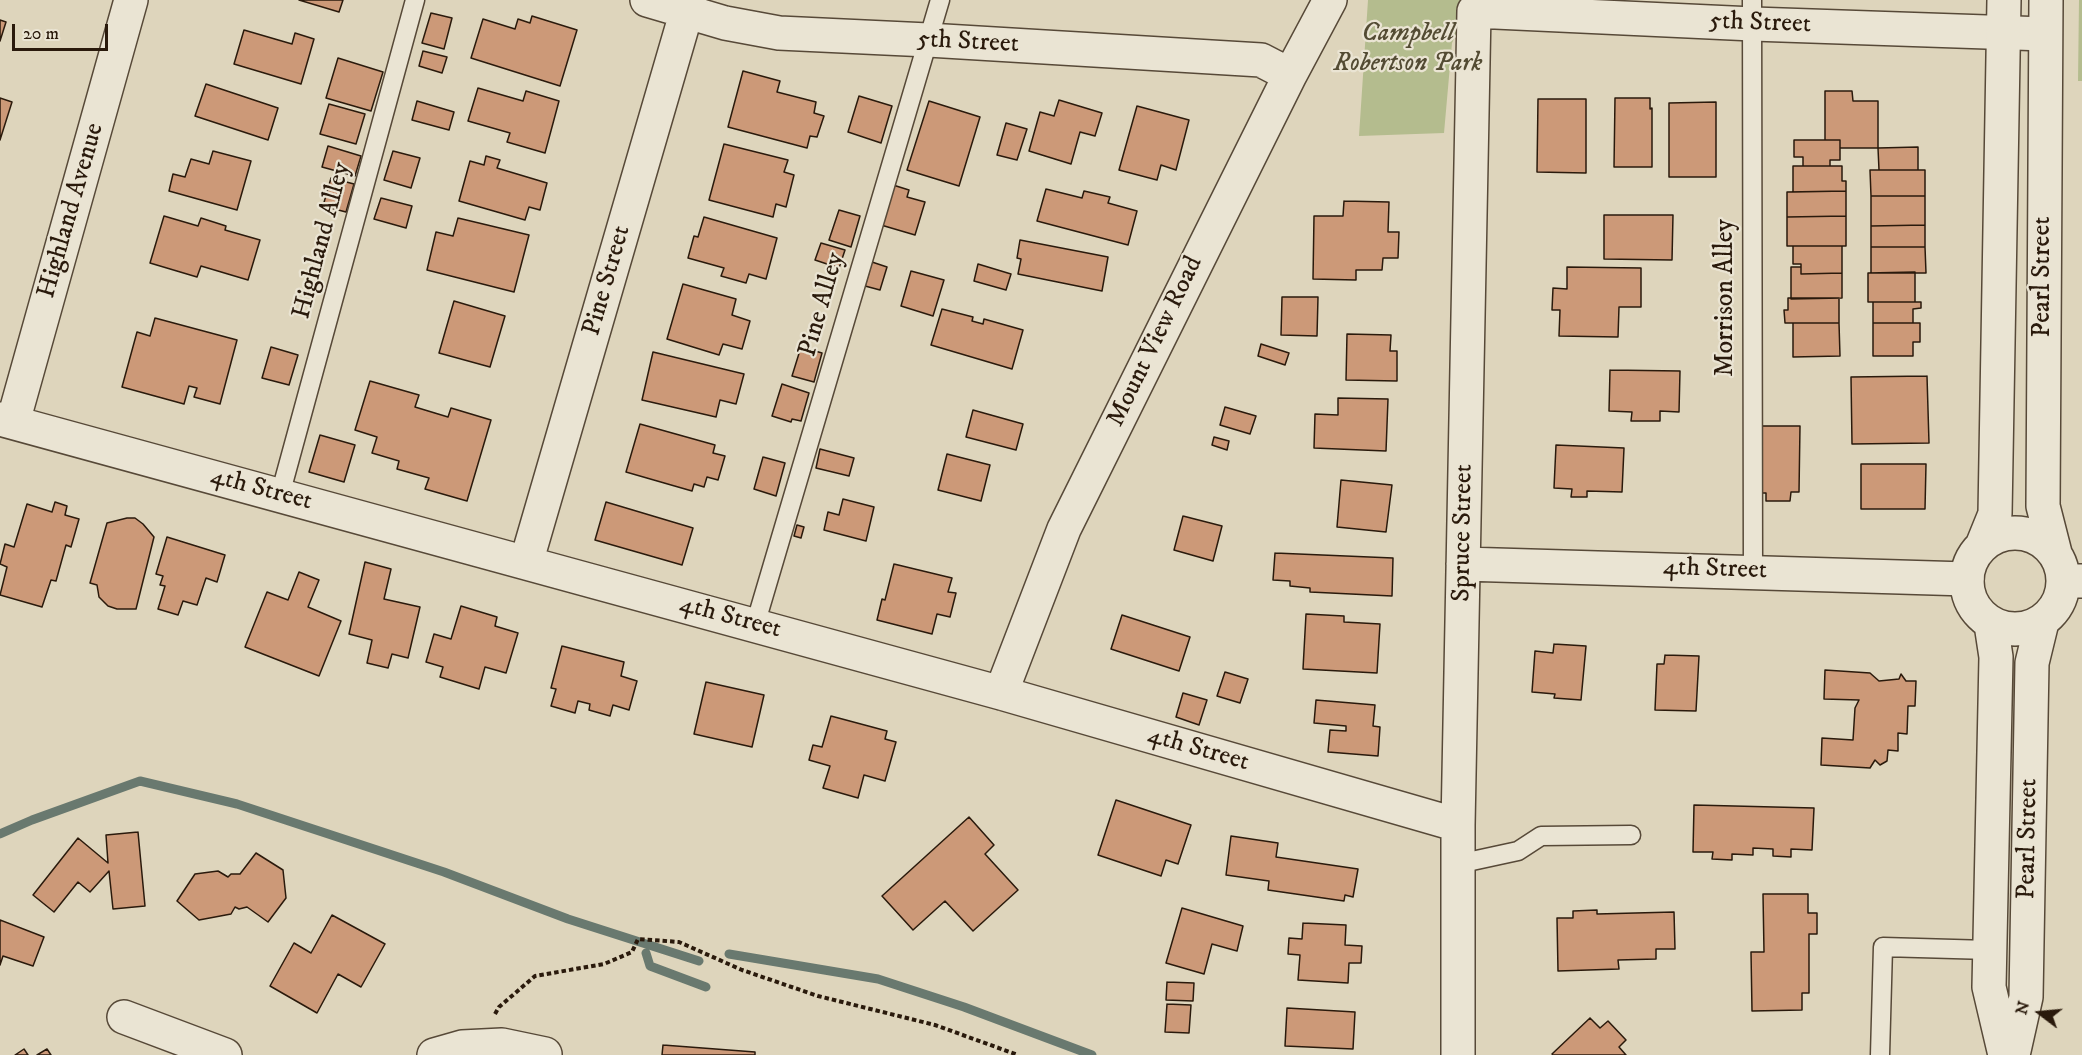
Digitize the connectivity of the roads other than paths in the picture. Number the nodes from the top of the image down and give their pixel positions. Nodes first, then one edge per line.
1 (131, 0) edge
2 (415, 0) edge
3 (647, 0) edge
4 (940, 0) edge
5 (1330, 0) edge
6 (2004, 0) edge
7 (2046, 0) edge
8 (688, 6) edge
9 (1474, 11) joint
10 (1752, 12) edge
11 (2003, 33) junction
12 (2045, 34) junction
13 (928, 40) junction
14 (1290, 75) junction
15 (6, 420) edge
16 (280, 495) junction
17 (1982, 546) junction
18 (526, 563) junction
19 (1464, 564) junction
20 (1753, 571) junction
21 (2067, 572) edge
22 (1967, 579) junction
23 (2042, 622) junction
24 (1991, 624) junction
25 (755, 625) junction
26 (1001, 693) junction
27 (1458, 825) junction
28 (1631, 835) dead end
29 (1458, 864) junction
30 (1989, 950) junction
31 (124, 1017) dead end
32 (544, 1054) edge
33 (225, 1055) edge
34 (434, 1055) edge
35 (1458, 1055) edge
36 (1880, 1055) edge
37 (2005, 1055) edge
38 (2013, 1055) edge

1 - 15 street, Highland Avenue
2 - 16 lane, Highland Alley
3 - 8 street, 5th Street
4 - 13 lane, Pine Alley
5 - 14 street, Mount View Road
6 - 11 street, Pearl Street
7 - 12 street, Pearl Street
8 - 13 street, 5th Street
8 - 18 street, Pine Street
9 - 10 street, 5th Street
9 - 19 street, Spruce Street
10 - 11 street, 5th Street
10 - 20 lane, Morrison Alley
11 - 12 street, 5th Street
11 - 17 street, Pearl Street
12 - 21 street, Pearl Street
13 - 14 street, 5th Street
13 - 25 lane, Pine Alley
14 - 26 street, Mount View Road
15 - 16 street, 4th Street
16 - 18 street, 4th Street
17 - 21 street
17 - 22 street
18 - 25 street, 4th Street
19 - 20 street, 4th Street
19 - 27 street, Spruce Street
20 - 22 street, 4th Street
21 - 23 street
22 - 24 street
23 - 24 street
23 - 38 street, Pearl Street
24 - 30 street, Pearl Street
25 - 26 street, 4th Street
26 - 27 street, 4th Street
27 - 29 street, Spruce Street
28 - 29 lane
29 - 35 street, Spruce Street
30 - 36 lane
30 - 37 street, Pearl Street
31 - 33 street
32 - 34 street

